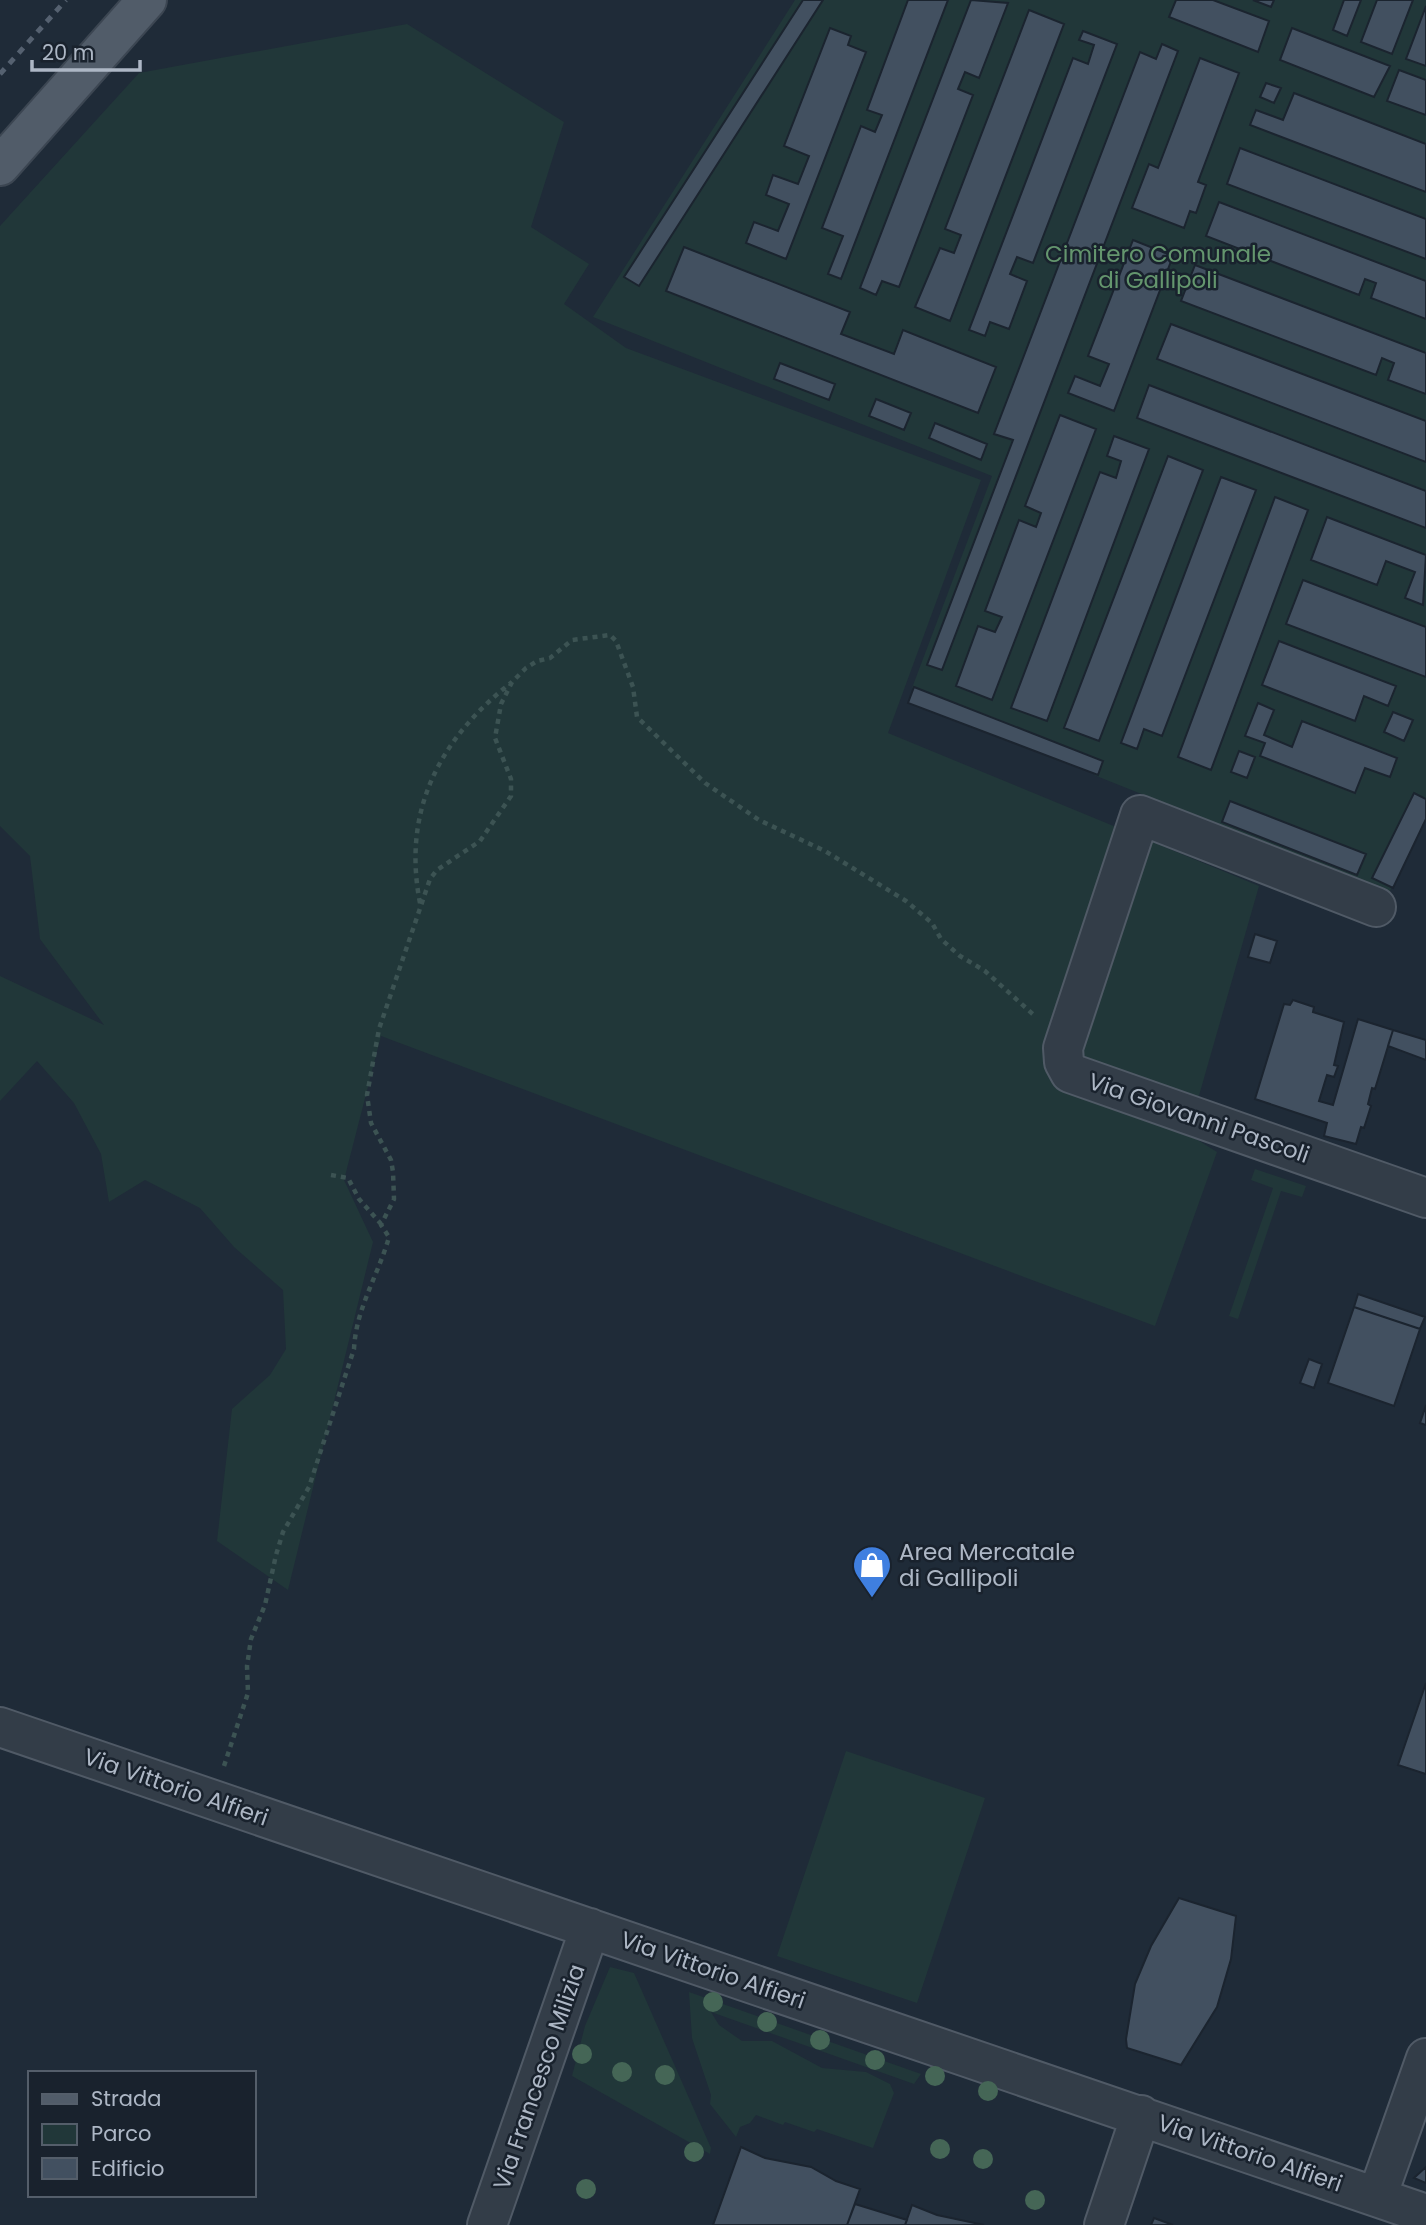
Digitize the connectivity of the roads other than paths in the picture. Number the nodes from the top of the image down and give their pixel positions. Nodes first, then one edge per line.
1 (147, 0) edge
2 (0, 166) edge
3 (1376, 907) dead end
4 (1426, 1198) edge
5 (0, 1727) edge
6 (590, 1928) junction
7 (1426, 2058) edge
8 (1141, 2115) junction
9 (1377, 2197) junction
10 (1426, 2214) edge
11 (488, 2225) edge
12 (1104, 2225) edge

1 - 2 main road
3 - 4 street, Via Giovanni Pascoli
5 - 6 street, Via Vittorio Alfieri
6 - 8 street, Via Vittorio Alfieri
6 - 11 street, Via Francesco Milizia
7 - 9 street
8 - 9 street, Via Vittorio Alfieri
8 - 12 street
9 - 10 street, Via Vittorio Alfieri

